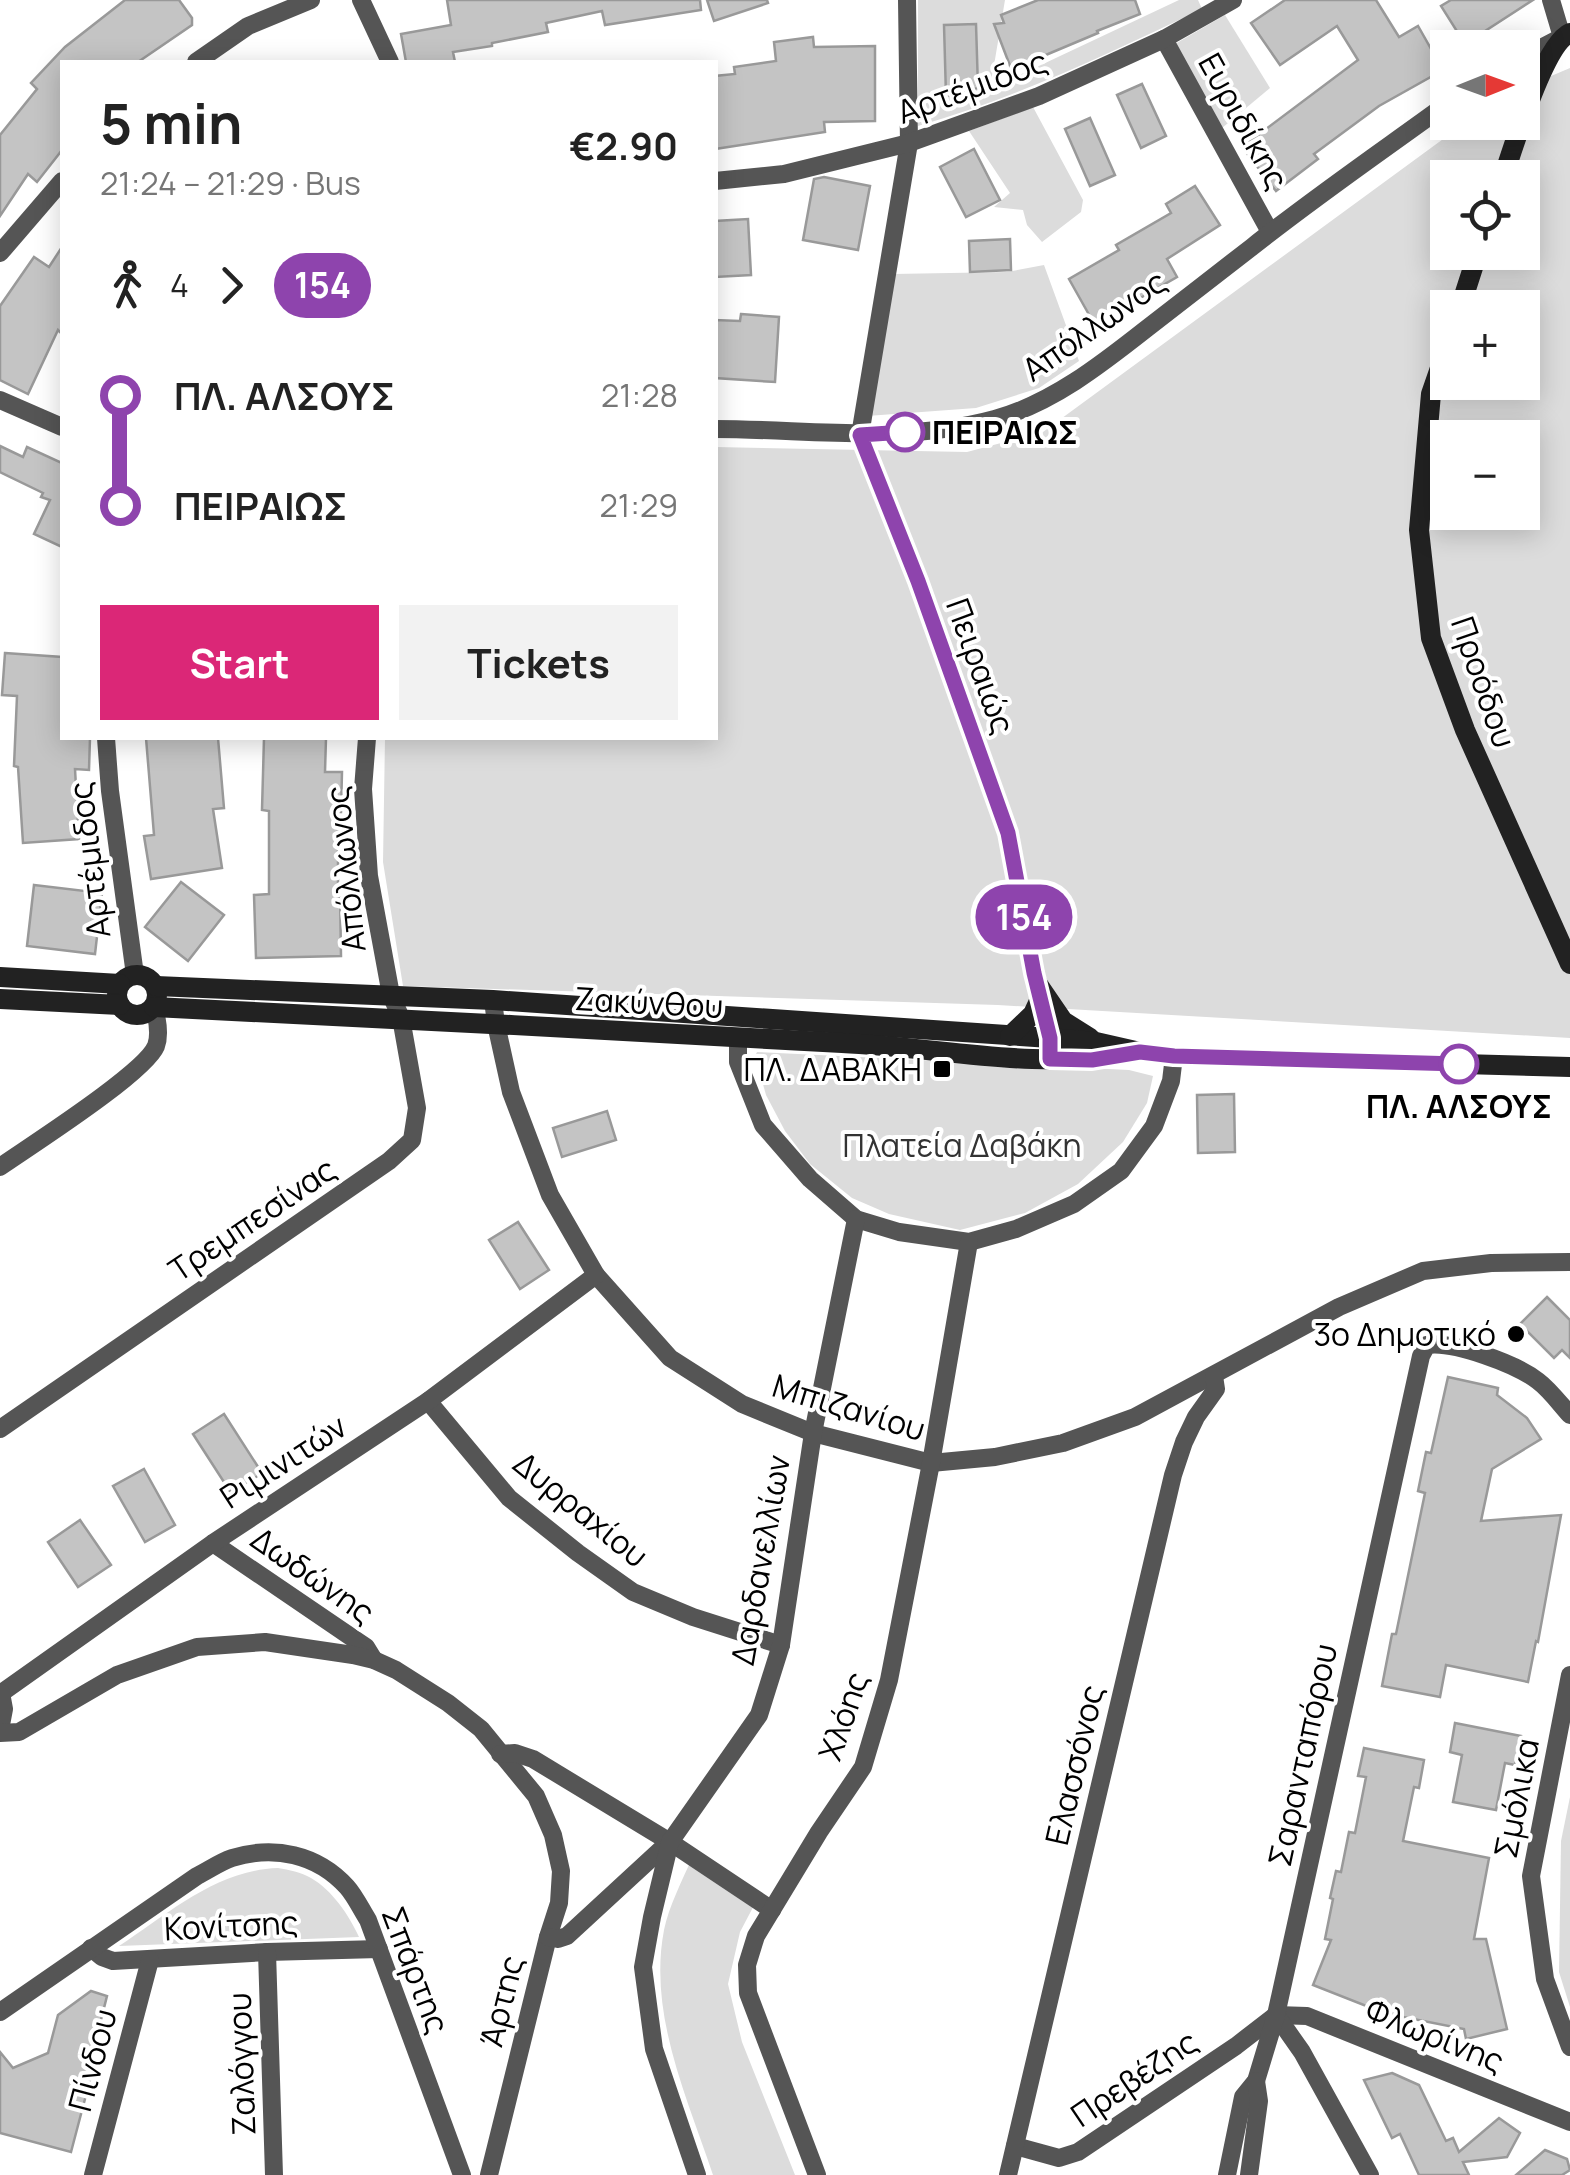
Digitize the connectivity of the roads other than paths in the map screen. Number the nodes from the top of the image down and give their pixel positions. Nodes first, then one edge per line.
1 (311, 0) edge
2 (361, 0) edge
3 (907, 0) edge
4 (1233, 0) edge
5 (1550, 0) edge
6 (1566, 35) edge
7 (1164, 40) junction
8 (1540, 49) edge
9 (199, 60) edge
10 (389, 60) edge
11 (1430, 116) edge
12 (909, 143) junction
13 (1509, 160) edge
14 (718, 181) edge
15 (60, 184) edge
16 (1270, 232) junction
17 (0, 252) edge
18 (0, 400) edge
19 (1430, 400) edge
20 (60, 426) edge
21 (718, 429) edge
22 (860, 435) junction
23 (106, 740) edge
24 (367, 740) edge
25 (1570, 964) edge
26 (0, 977) edge
27 (125, 988) junction
28 (1038, 991) junction
29 (391, 994) junction
30 (155, 996) junction
31 (0, 999) edge
32 (493, 1000) junction
33 (400, 1018) junction
34 (496, 1024) junction
35 (1010, 1036) junction
36 (738, 1037) junction
37 (1096, 1042) junction
38 (1050, 1049) junction
39 (1140, 1052) junction
40 (1174, 1056) junction
41 (1570, 1067) edge
42 (0, 1167) edge
43 (856, 1219) junction
44 (970, 1242) junction
45 (1570, 1262) edge
46 (596, 1275) junction
47 (1214, 1376) junction
48 (428, 1401) junction
49 (1570, 1416) edge
50 (0, 1429) edge
51 (813, 1433) junction
52 (931, 1463) junction
53 (213, 1543) junction
54 (781, 1645) junction
55 (374, 1660) junction
56 (1570, 1675) edge
57 (0, 1693) edge
58 (0, 1731) edge
59 (500, 1754) junction
60 (670, 1842) junction
61 (772, 1910) junction
62 (548, 1937) junction
63 (90, 1948) junction
64 (379, 1948) junction
65 (266, 1952) junction
66 (150, 1960) junction
67 (0, 2012) edge
68 (1276, 2015) junction
69 (1570, 2047) edge
70 (1256, 2081) junction
71 (1570, 2122) edge
72 (1014, 2146) junction
73 (93, 2175) edge
74 (274, 2175) edge
75 (462, 2175) edge
76 (489, 2175) edge
77 (697, 2175) edge
78 (816, 2175) edge
79 (1008, 2175) edge
80 (1227, 2175) edge
81 (1249, 2175) edge
82 (1370, 2175) edge

1 - 9 street
2 - 10 street
3 - 12 street
4 - 7 street, Αρτέμιδος
5 - 6 street
6 - 8 street
6 - 13 street
7 - 12 street, Αρτέμιδος
7 - 16 street, Ευριδίκης
11 - 16 street, Απόλλωνος
12 - 14 street, Αρτέμιδος
12 - 22 street
15 - 17 street
16 - 22 street, Απόλλωνος
18 - 20 street
19 - 25 street, Προόδου
21 - 22 street, Απόλλωνος
22 - 28 street, Πειραιώς
23 - 27 street, Αρτέμιδος
24 - 29 street, Απόλλωνος
26 - 27 street
27 - 30 street
27 - 30 street
27 - 31 street
28 - 35 street
28 - 37 street
28 - 38 street, Πειραιώς
29 - 30 street, Ζακύνθου
29 - 32 street, Ζακύνθου
29 - 33 street, Τρεμπεσίνας
30 - 33 street, Ζακύνθου
30 - 42 street
32 - 34 street, Μπιζανίου
32 - 35 street, Ζακύνθου
33 - 34 street, Ζακύνθου
33 - 50 street, Τρεμπεσίνας
34 - 36 street, Ζακύνθου
34 - 46 street, Μπιζανίου
35 - 38 street, Ζακύνθου
36 - 38 street, Ζακύνθου
36 - 43 street
37 - 38 street, Ζακύνθου
37 - 39 street, Ζακύνθου
38 - 39 street, Ζακύνθου
39 - 40 street, Ζακύνθου
40 - 41 street, Ζακύνθου
40 - 44 street
43 - 44 street
43 - 51 street, Δαρδανελλίων
44 - 52 street, Χλόης
45 - 47 street, Μπιζανίου
46 - 48 street, Ριμινιτών
46 - 51 street, Μπιζανίου
47 - 52 street, Μπιζανίου
47 - 72 street, Ελασσόνος
48 - 53 street, Ριμινιτών
48 - 54 street, Δυρραχίου
49 - 68 street, Σαρανταπόρου
51 - 52 street, Μπιζανίου
51 - 54 street, Δαρδανελλίων
52 - 61 street, Χλόης
53 - 55 street, Δωδώνης
53 - 57 street, Ριμινιτών
54 - 60 street, Δαρδανελλίων
55 - 58 street, Δωδώνης
55 - 59 street, Δωδώνης
56 - 69 street, Σμόλικα
57 - 58 street
59 - 60 street
59 - 62 street, Δωδώνης
60 - 61 street
60 - 62 street, Άρτης
60 - 77 street, Δαρδανελλίων
61 - 78 street, Χλόης
62 - 76 street, Άρτης
63 - 64 street, Σπάρτης
63 - 66 street, Κονίτσης
63 - 67 street, Σπάρτης
64 - 65 street, Κονίτσης
64 - 75 street, Σπάρτης
65 - 66 street, Κονίτσης
65 - 74 street, Ζαλόγγου
66 - 73 street, Πίνδου
68 - 70 street, Σαρανταπόρου
68 - 71 street, Φλωρίνης
68 - 72 street, Πρεβέζης
68 - 82 street
70 - 80 street, Σαρανταπόρου
70 - 81 street
72 - 79 street, Ελασσόνος

